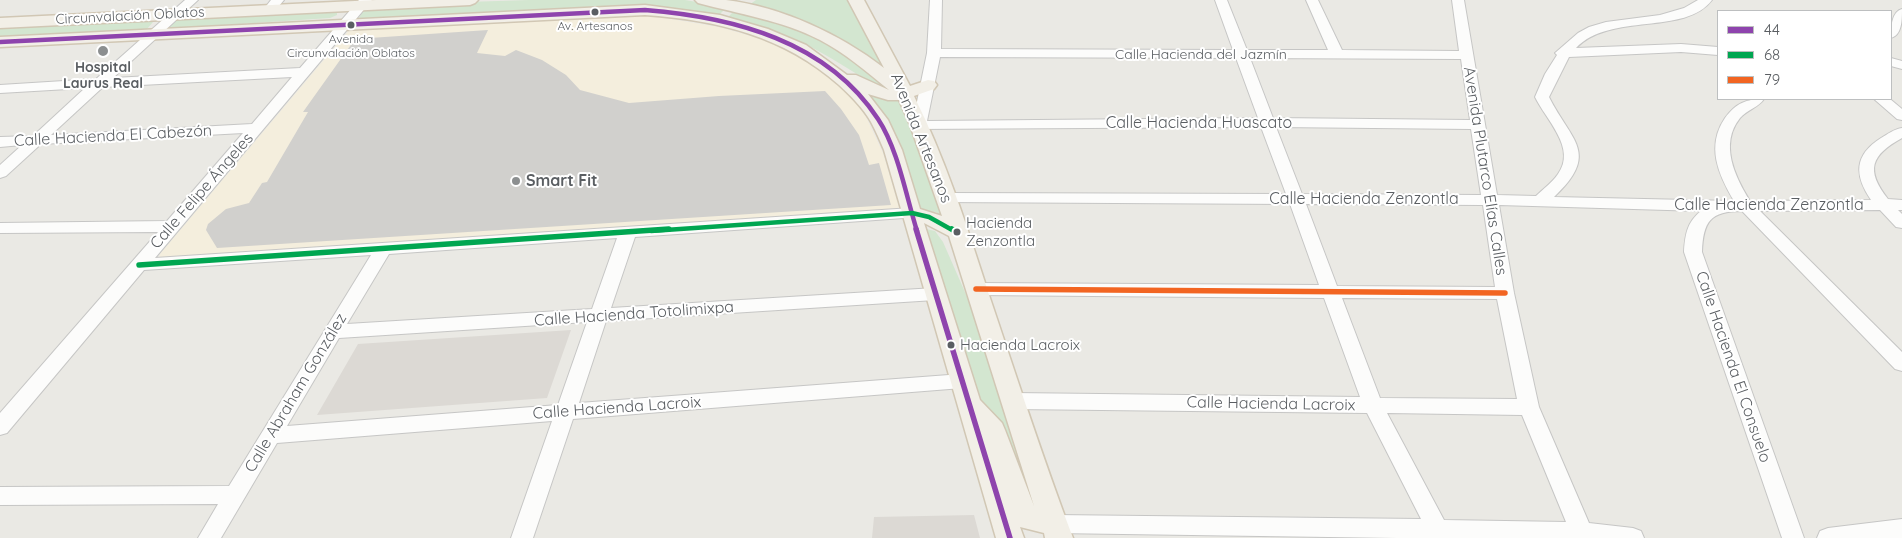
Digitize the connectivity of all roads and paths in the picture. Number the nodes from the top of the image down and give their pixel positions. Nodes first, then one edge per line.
1 (192, 0) edge
2 (457, 0) edge
3 (470, 0) edge
4 (703, 0) edge
5 (856, 0) edge
6 (936, 0) edge
7 (1221, 0) edge
8 (1312, 0) edge
9 (1458, 0) edge
10 (1706, 0) edge
11 (363, 3) edge
12 (273, 5) edge
13 (732, 9) edge
14 (176, 14) junction
15 (0, 23) edge
16 (344, 25) junction
17 (153, 35) junction
18 (0, 42) edge
19 (1717, 51) edge
20 (1562, 53) junction
21 (934, 54) junction
22 (1337, 55) junction
23 (1467, 55) junction
24 (1242, 56) junction
25 (832, 70) junction
26 (304, 72) junction
27 (99, 84) junction
28 (928, 85) junction
29 (0, 89) edge
30 (905, 94) junction
31 (1756, 100) edge
32 (1882, 100) edge
33 (1902, 116) edge
34 (1267, 122) junction
35 (1478, 125) junction
36 (919, 126) junction
37 (256, 128) junction
38 (1902, 132) edge
39 (37, 140) junction
40 (0, 142) edge
41 (0, 173) edge
42 (946, 198) junction
43 (1296, 199) junction
44 (1490, 200) junction
45 (1540, 201) junction
46 (1744, 204) junction
47 (1884, 205) junction
48 (1902, 205) edge
49 (1720, 206) junction
50 (912, 213) junction
51 (1902, 223) edge
52 (172, 226) junction
53 (0, 228) edge
54 (628, 232) junction
55 (957, 232) junction
56 (384, 248) junction
57 (139, 265) junction
58 (976, 289) junction
59 (1331, 292) junction
60 (1504, 293) junction
61 (935, 294) junction
62 (599, 316) junction
63 (333, 332) junction
64 (1902, 364) edge
65 (965, 391) junction
66 (1013, 401) junction
67 (1374, 405) junction
68 (1529, 407) junction
69 (566, 412) junction
70 (0, 427) edge
71 (271, 435) junction
72 (235, 495) junction
73 (0, 496) edge
74 (1902, 529) edge
75 (1056, 531) edge
76 (1439, 533) edge
77 (1583, 535) edge
78 (209, 538) edge
79 (522, 538) edge
80 (1010, 538) edge
81 (1633, 538) edge
82 (1793, 538) edge
83 (1828, 538) edge

1 - 14 street
2 - 3 main road, Circunvalación Oblatos
2 - 11 main road, Circunvalación Oblatos
4 - 13 main road
5 - 30 main road, Avenida Artesanos
6 - 21 street
7 - 24 street
8 - 22 street
9 - 23 street, Avenida Plutarco Elías Calles
10 - 20 street
11 - 12 main road, Circunvalación Oblatos
11 - 16 street, Calle Felipe Ángeles
12 - 14 main road, Circunvalación Oblatos
13 - 16 main road, Circunvalación Oblatos
13 - 25 main road, Avenida Artesanos
13 - 30 main road
14 - 15 main road, Circunvalación Oblatos
14 - 17 street
16 - 17 main road, Circunvalación Oblatos
16 - 26 street, Calle Felipe Ángeles
17 - 18 main road, Circunvalación Oblatos
17 - 27 street
19 - 20 street
20 - 45 street
21 - 24 street, Calle Hacienda del Jazmín
21 - 28 street
22 - 23 street, Calle Hacienda del Jazmín
22 - 24 street, Calle Hacienda del Jazmín
23 - 35 street, Avenida Plutarco Elías Calles
24 - 34 street
25 - 30 main road
25 - 50 main road, Avenida Artesanos
26 - 27 street
26 - 37 street, Calle Felipe Ángeles
27 - 29 street
27 - 39 street
28 - 30 main road
28 - 36 street
30 - 36 main road, Avenida Artesanos
31 - 46 street
32 - 33 street
34 - 35 street, Calle Hacienda Huascato
34 - 36 street, Calle Hacienda Huascato
34 - 43 street
35 - 44 street, Avenida Plutarco Elías Calles
36 - 42 main road, Avenida Artesanos
37 - 39 street, Calle Hacienda El Cabezón
37 - 52 street, Calle Felipe Ángeles
38 - 47 street
39 - 40 street, Calle Hacienda El Cabezón
39 - 41 street
42 - 43 street, Calle Hacienda Zenzontla
42 - 55 main road, Avenida Artesanos
43 - 44 street, Calle Hacienda Zenzontla
43 - 59 street
44 - 45 street, Calle Hacienda Zenzontla
44 - 60 street, Avenida Plutarco Elías Calles
45 - 49 street, Calle Hacienda Zenzontla
46 - 47 street, Calle Hacienda Zenzontla
46 - 49 street, Calle Hacienda Zenzontla
46 - 64 street
47 - 48 street, Calle Hacienda Zenzontla
47 - 51 street
49 - 82 street, Calle Hacienda El Consuelo
50 - 54 street
50 - 55 main road
50 - 61 main road, Avenida Artesanos
52 - 53 street
52 - 57 street, Calle Felipe Ángeles
54 - 56 street
54 - 62 street
55 - 58 main road, Avenida Artesanos
56 - 57 street
56 - 63 street, Calle Abraham González
57 - 70 street, Calle Felipe Ángeles
58 - 59 street
58 - 66 main road, Avenida Artesanos
59 - 60 street
59 - 67 street
60 - 68 street, Avenida Plutarco Elías Calles
61 - 62 street, Calle Hacienda Totolimixpa
61 - 65 main road, Avenida Artesanos
62 - 63 street, Calle Hacienda Totolimixpa
62 - 69 street
63 - 71 street, Calle Abraham González
65 - 69 street, Calle Hacienda Lacroix
65 - 75 main road
65 - 80 main road, Avenida Artesanos
66 - 67 street, Calle Hacienda Lacroix
66 - 75 main road, Avenida Artesanos
67 - 68 street, Calle Hacienda Lacroix
67 - 76 street
68 - 77 street, Avenida Plutarco Elías Calles
69 - 71 street, Calle Hacienda Lacroix
69 - 79 street
71 - 72 street, Calle Abraham González
72 - 73 street
72 - 78 street, Calle Abraham González
74 - 83 street
75 - 76 street
76 - 77 street
77 - 81 street

